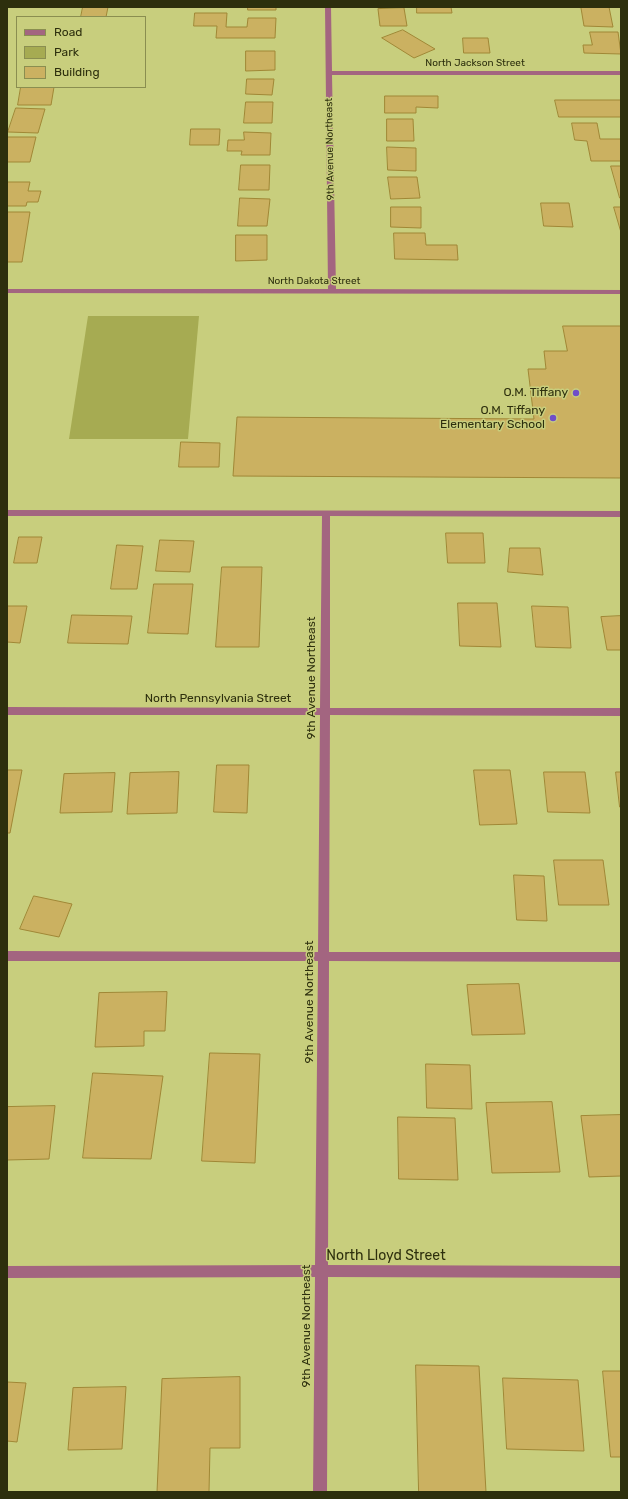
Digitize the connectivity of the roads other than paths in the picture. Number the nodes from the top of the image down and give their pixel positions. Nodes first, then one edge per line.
1 (328, 7) edge
2 (330, 73) junction
3 (621, 73) edge
4 (7, 291) edge
5 (332, 291) junction
6 (621, 292) edge
7 (7, 513) edge
8 (326, 513) junction
9 (621, 514) edge
10 (7, 711) edge
11 (621, 712) edge
12 (325, 713) junction
13 (7, 956) edge
14 (324, 957) junction
15 (621, 957) edge
16 (321, 1271) junction
17 (7, 1272) edge
18 (621, 1272) edge
19 (320, 1492) edge

1 - 2 street, 9th Avenue Northeast
2 - 3 street, North Jackson Street
2 - 5 street, 9th Avenue Northeast
4 - 5 street, North Dakota Street
5 - 6 street, North Dakota Street
7 - 8 street
8 - 9 street
8 - 12 street, 9th Avenue Northeast
10 - 12 street, North Pennsylvania Street
11 - 12 street, North Pennsylvania Street
12 - 14 street, 9th Avenue Northeast
13 - 14 street
14 - 15 street
14 - 16 street, 9th Avenue Northeast
16 - 17 street, North Lloyd Street
16 - 18 street, North Lloyd Street
16 - 19 street, 9th Avenue Northeast

